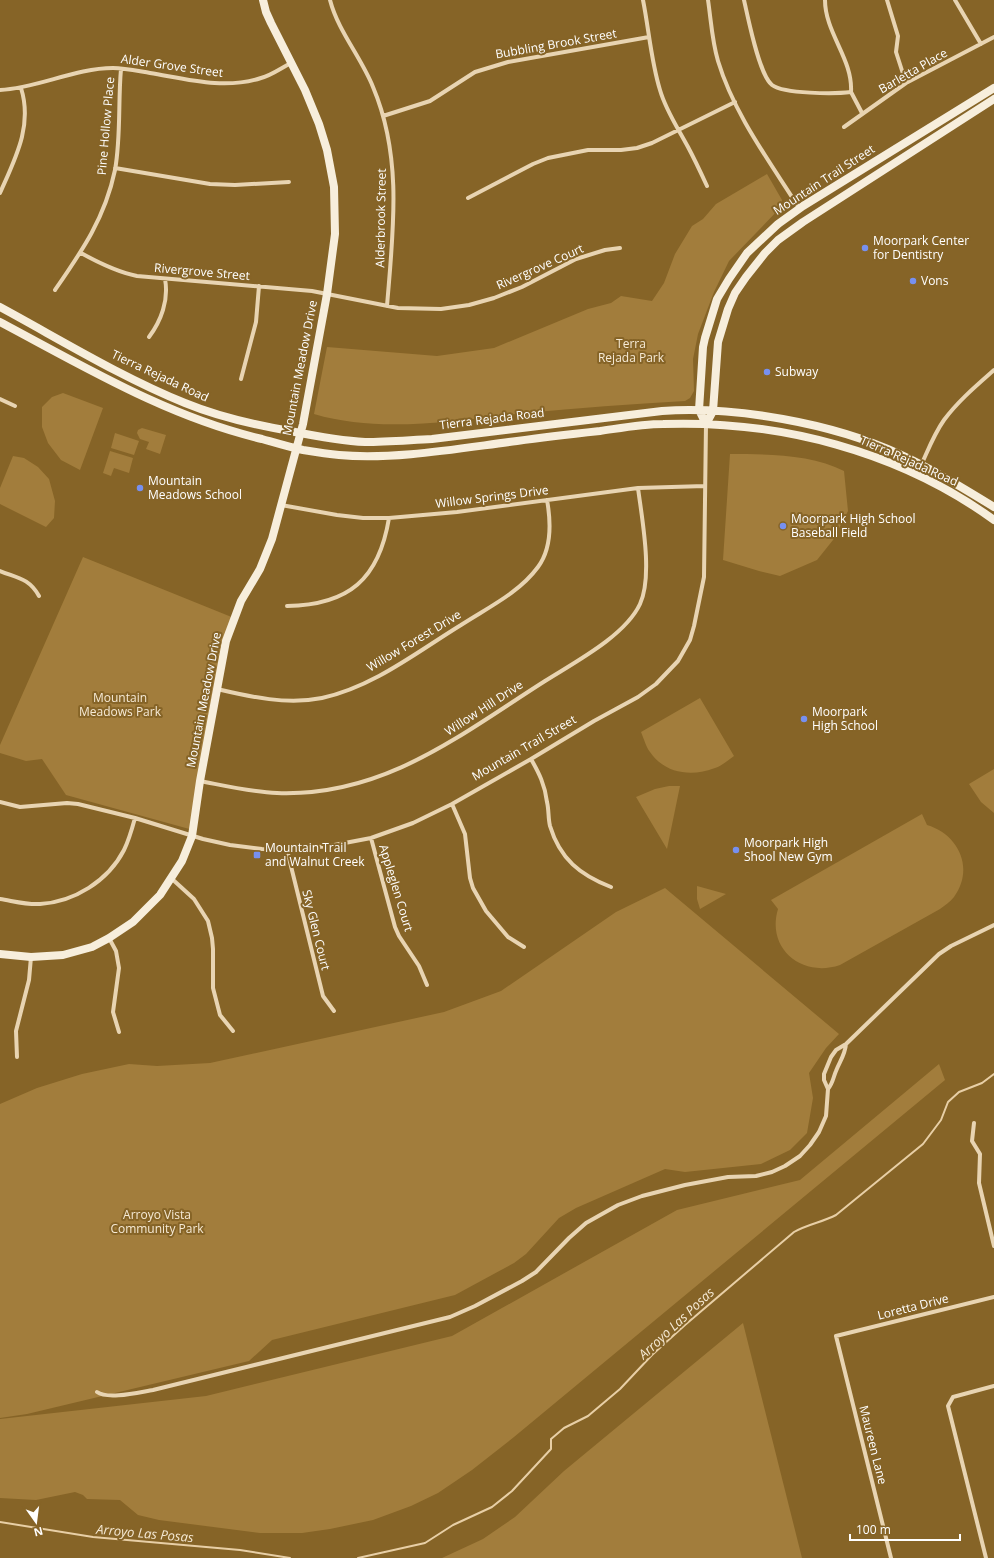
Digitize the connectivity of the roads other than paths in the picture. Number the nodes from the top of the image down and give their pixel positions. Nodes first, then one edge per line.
1 (263, 0) edge
2 (330, 0) edge
3 (643, 0) edge
4 (708, 0) edge
5 (744, 0) edge
6 (825, 0) edge
7 (887, 0) edge
8 (955, 0) edge
9 (649, 37) junction
10 (994, 37) edge
11 (981, 44) junction
12 (291, 63) junction
13 (121, 69) junction
14 (906, 83) junction
15 (22, 88) junction
16 (994, 88) edge
17 (0, 90) edge
18 (851, 92) junction
19 (994, 99) edge
20 (734, 102) junction
21 (862, 113) junction
22 (383, 116) junction
23 (844, 127) dead end
24 (678, 130) junction
25 (115, 168) junction
26 (289, 182) dead end
27 (707, 186) dead end
28 (0, 193) edge
29 (468, 198) dead end
30 (799, 208) junction
31 (620, 248) dead end
32 (81, 253) junction
33 (165, 279) junction
34 (259, 286) junction
35 (55, 290) dead end
36 (327, 294) junction
37 (387, 306) junction
38 (0, 307) edge
39 (0, 322) edge
40 (149, 337) dead end
41 (994, 370) edge
42 (241, 379) dead end
43 (0, 399) edge
44 (15, 406) dead end
45 (699, 410) junction
46 (713, 411) junction
47 (706, 424) junction
48 (301, 433) junction
49 (296, 448) junction
50 (921, 465) junction
51 (916, 475) junction
52 (705, 486) junction
53 (638, 488) junction
54 (548, 500) junction
55 (281, 505) junction
56 (994, 507) edge
57 (389, 518) junction
58 (994, 520) edge
59 (0, 571) edge
60 (39, 596) dead end
61 (287, 606) dead end
62 (217, 689) junction
63 (531, 759) junction
64 (200, 781) junction
65 (0, 802) edge
66 (452, 804) junction
67 (135, 818) junction
68 (192, 836) junction
69 (371, 838) junction
70 (287, 850) junction
71 (171, 878) junction
72 (611, 887) dead end
73 (0, 899) edge
74 (994, 925) edge
75 (109, 938) junction
76 (524, 947) dead end
77 (0, 954) edge
78 (31, 957) junction
79 (427, 985) dead end
80 (334, 1011) dead end
81 (233, 1031) dead end
82 (119, 1032) dead end
83 (846, 1044) junction
84 (17, 1057) dead end
85 (828, 1089) junction
86 (974, 1123) dead end
87 (994, 1246) edge
88 (994, 1297) edge
89 (836, 1336) joint
90 (994, 1387) edge
91 (97, 1392) dead end
92 (891, 1558) edge
93 (986, 1558) edge

1 - 12 main road, Mountain Meadow Drive
2 - 22 street, Alderbrook Street
3 - 9 street
4 - 20 street
5 - 18 street
6 - 18 street
7 - 14 street
8 - 11 street
9 - 22 street, Bubbling Brook Street
9 - 24 street
10 - 11 street, Barletta Place
11 - 14 street, Barletta Place
12 - 13 street, Alder Grove Street
12 - 36 main road, Mountain Meadow Drive
13 - 15 street, Alder Grove Street
13 - 25 street, Pine Hollow Place
14 - 21 street, Barletta Place
15 - 17 street, Alder Grove Street
15 - 28 street
16 - 30 main road, Mountain Trail Street
18 - 21 street
19 - 46 main road, Mountain Trail Street
20 - 24 street
20 - 30 street
21 - 23 street, Barletta Place
22 - 37 street, Alderbrook Street
24 - 27 street
24 - 29 street
25 - 26 street
25 - 32 street, Pine Hollow Place
30 - 45 main road, Mountain Trail Street
31 - 37 street, Rivergrove Court
32 - 33 street, Rivergrove Street
32 - 35 street, Pine Hollow Place
33 - 34 street, Rivergrove Street
33 - 40 street
34 - 36 street, Rivergrove Street
34 - 42 street
36 - 37 street, Rivergrove Court
36 - 48 main road, Mountain Meadow Drive
38 - 48 main road, Tierra Rejada Road
39 - 49 main road, Tierra Rejada Road
41 - 50 street
43 - 44 street
45 - 46 main road, Tierra Rejada Road
45 - 47 main road, Mountain Trail Street
45 - 48 main road, Tierra Rejada Road
46 - 47 main road, Mountain Trail Street
46 - 50 main road, Tierra Rejada Road
47 - 49 main road, Tierra Rejada Road
47 - 51 main road, Tierra Rejada Road
47 - 52 street, Mountain Trail Street
48 - 49 main road, Mountain Meadow Drive
49 - 55 main road, Mountain Meadow Drive
50 - 51 street
50 - 56 main road, Tierra Rejada Road
51 - 58 main road, Tierra Rejada Road
52 - 53 street, Willow Springs Drive
52 - 63 street, Mountain Trail Street
53 - 54 street, Willow Springs Drive
53 - 64 street, Willow Hill Drive
54 - 57 street, Willow Springs Drive
54 - 62 street, Willow Forest Drive
55 - 57 street, Willow Springs Drive
55 - 62 main road, Mountain Meadow Drive
57 - 61 street
59 - 60 street
62 - 64 main road, Mountain Meadow Drive
63 - 66 street, Mountain Trail Street
63 - 72 street
64 - 68 main road, Mountain Meadow Drive
65 - 67 street, Mountain Trail Street
66 - 69 street, Mountain Trail Street
66 - 76 street
67 - 68 street, Mountain Trail Street
67 - 73 street
68 - 70 street, Mountain Trail Street
68 - 71 main road, Mountain Meadow Drive
69 - 70 street, Mountain Trail Street
69 - 79 street, Appleglen Court
70 - 80 street, Sky Glen Court
71 - 75 main road, Mountain Meadow Drive
71 - 81 street
74 - 83 street
75 - 78 main road, Mountain Meadow Drive
75 - 82 street
77 - 78 main road, Mountain Meadow Drive
78 - 84 street
83 - 85 street
83 - 85 street
85 - 91 street
86 - 87 street
88 - 89 street, Loretta Drive
89 - 92 street, Maureen Lane
90 - 93 street

